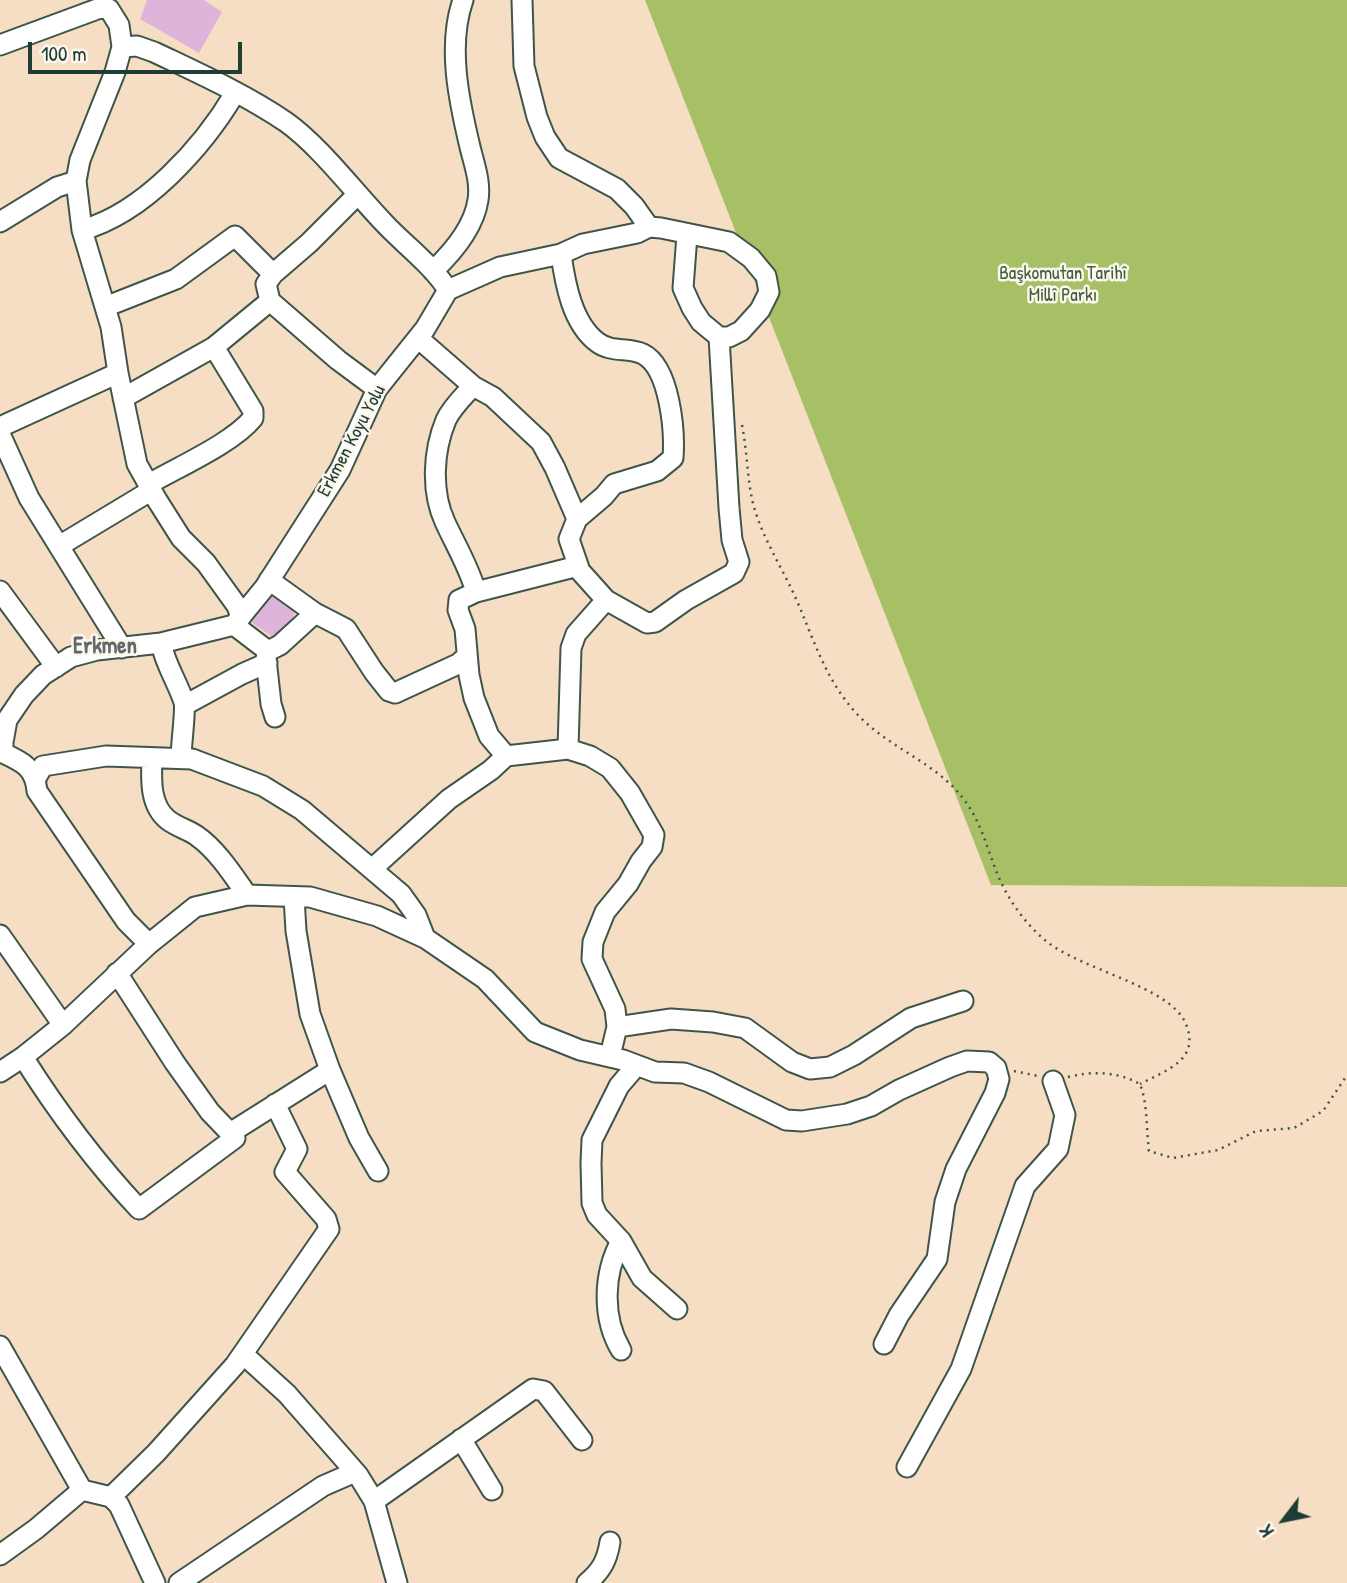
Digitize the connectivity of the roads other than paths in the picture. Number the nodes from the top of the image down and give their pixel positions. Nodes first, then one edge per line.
1 (463, 0) edge
2 (522, 0) edge
3 (103, 4) edge
4 (0, 46) edge
5 (122, 47) junction
6 (235, 93) junction
7 (76, 181) junction
8 (357, 195) junction
9 (0, 222) edge
10 (649, 227) junction
11 (82, 230) junction
12 (687, 235) junction
13 (561, 254) junction
14 (433, 271) junction
15 (272, 274) junction
16 (448, 290) junction
17 (270, 301) junction
18 (105, 307) junction
19 (719, 337) junction
20 (418, 338) junction
21 (214, 347) junction
22 (118, 373) junction
23 (473, 386) junction
24 (377, 389) junction
25 (123, 398) junction
26 (0, 427) edge
27 (0, 433) edge
28 (150, 487) junction
29 (577, 519) junction
30 (59, 546) junction
31 (578, 566) junction
32 (269, 580) junction
33 (0, 591) edge
34 (476, 592) junction
35 (606, 600) junction
36 (315, 613) junction
37 (237, 621) junction
38 (161, 643) junction
39 (122, 648) junction
40 (467, 656) junction
41 (267, 657) junction
42 (55, 667) junction
43 (185, 705) junction
44 (275, 716) dead end
45 (3, 722) edge
46 (568, 749) junction
47 (2, 754) edge
48 (506, 756) junction
49 (181, 758) junction
50 (152, 759) junction
51 (36, 778) junction
52 (373, 868) junction
53 (247, 894) junction
54 (294, 897) junction
55 (0, 935) edge
56 (425, 938) junction
57 (149, 944) junction
58 (117, 972) junction
59 (964, 1001) dead end
60 (62, 1025) junction
61 (617, 1027) junction
62 (610, 1056) junction
63 (23, 1057) junction
64 (636, 1066) junction
65 (330, 1070) junction
66 (0, 1072) edge
67 (1054, 1081) road end
68 (275, 1104) junction
69 (230, 1133) junction
70 (378, 1171) dead end
71 (621, 1241) junction
72 (677, 1309) dead end
73 (884, 1344) dead end
74 (621, 1350) dead end
75 (243, 1354) junction
76 (3, 1358) edge
77 (461, 1439) junction
78 (582, 1440) dead end
79 (907, 1467) dead end
80 (355, 1472) junction
81 (82, 1489) junction
82 (492, 1490) dead end
83 (111, 1497) junction
84 (374, 1501) junction
85 (610, 1542) dead end
86 (0, 1555) edge
87 (155, 1583) edge
88 (179, 1583) edge
89 (397, 1583) edge
90 (587, 1583) edge

1 - 14 street
2 - 10 street
3 - 4 street
3 - 5 street
5 - 6 street
5 - 7 street
6 - 8 street
6 - 11 street
7 - 9 street
7 - 11 street
8 - 14 street
8 - 15 street
10 - 12 street
10 - 13 street
11 - 18 street
12 - 19 street
12 - 19 street
13 - 16 street
13 - 29 street
14 - 16 street
15 - 17 street
15 - 18 street
16 - 20 street, Erkmen Koyu Yolu
17 - 21 street
17 - 24 street
18 - 22 street
19 - 35 street
20 - 23 street
20 - 24 street, Erkmen Koyu Yolu
21 - 25 street
21 - 28 street
22 - 25 street
22 - 26 street
23 - 29 street
23 - 34 street
24 - 32 street, Erkmen Koyu Yolu
25 - 28 street
27 - 30 street
28 - 30 street
28 - 37 street
29 - 31 street
30 - 39 street
31 - 34 street
31 - 35 street
32 - 36 street
32 - 37 street, Erkmen Koyu Yolu
33 - 42 street
34 - 40 street
35 - 46 street
36 - 40 street
36 - 41 street
37 - 38 street
37 - 41 street
38 - 39 street
38 - 43 street
39 - 42 street
40 - 48 street
41 - 43 street
41 - 44 street
42 - 45 street
43 - 49 street
45 - 47 street
46 - 48 street
46 - 61 street
47 - 51 street
48 - 52 street
49 - 50 street
49 - 52 street
50 - 51 street
50 - 53 street
51 - 57 street
52 - 56 street
53 - 54 street
53 - 57 street
54 - 56 street
54 - 65 street
55 - 60 street
56 - 62 street
57 - 58 street
58 - 60 street
58 - 69 street
59 - 61 street
60 - 63 street
61 - 62 street
62 - 64 street
63 - 66 street
63 - 69 street
64 - 71 street
64 - 73 street
65 - 68 street
65 - 70 street
67 - 79 street
68 - 69 street
68 - 75 street
71 - 72 street
71 - 74 street
75 - 80 street
75 - 83 street
76 - 81 street
77 - 78 street
77 - 82 street
77 - 84 street
80 - 84 street
80 - 88 street
81 - 83 street
81 - 86 street
83 - 87 street
84 - 89 street
85 - 90 street

